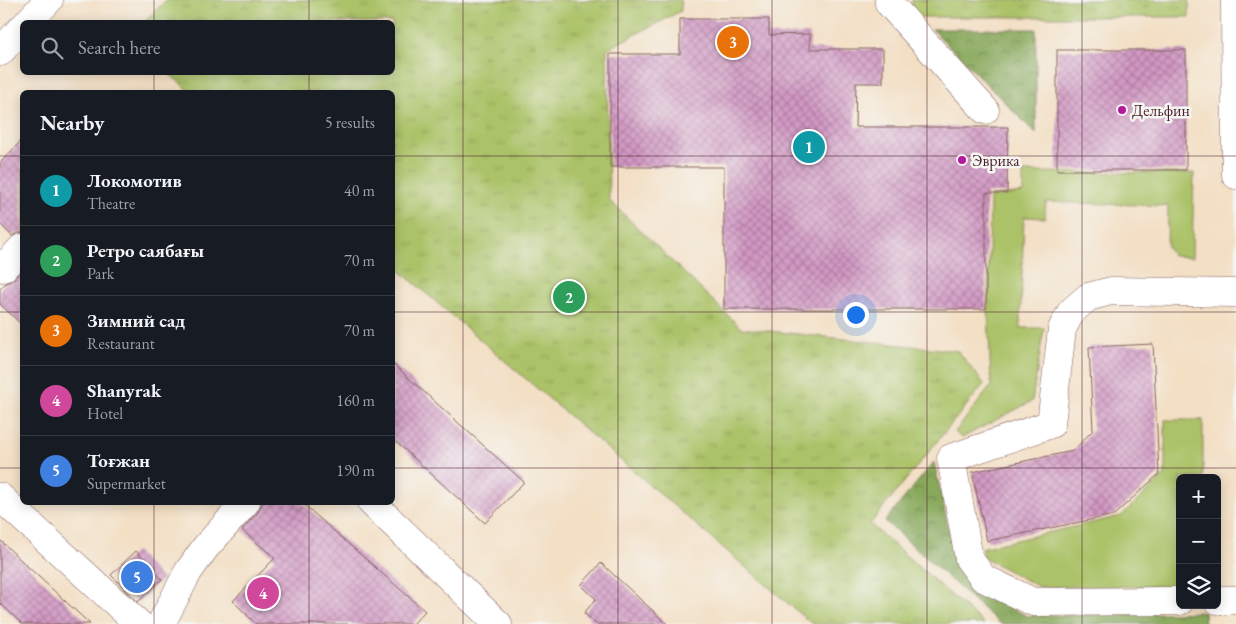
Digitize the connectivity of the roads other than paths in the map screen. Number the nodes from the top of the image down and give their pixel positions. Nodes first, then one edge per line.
1 (49, 0) edge
2 (889, 0) edge
3 (1235, 0) edge
4 (30, 20) edge
5 (20, 30) edge
6 (0, 52) edge
7 (1236, 83) edge
8 (985, 110) dead end
9 (1236, 176) edge
10 (20, 250) edge
11 (0, 264) edge
12 (1236, 293) edge
13 (0, 497) edge
14 (243, 505) edge
15 (374, 505) edge
16 (1221, 600) edge
17 (1236, 600) edge
18 (1176, 601) edge
19 (139, 624) edge
20 (161, 624) edge
21 (498, 624) edge

1 - 4 street
2 - 8 street
3 - 7 street
5 - 6 street
7 - 9 street
10 - 11 street
12 - 18 street
13 - 19 street
14 - 20 street
15 - 21 street
16 - 17 street

